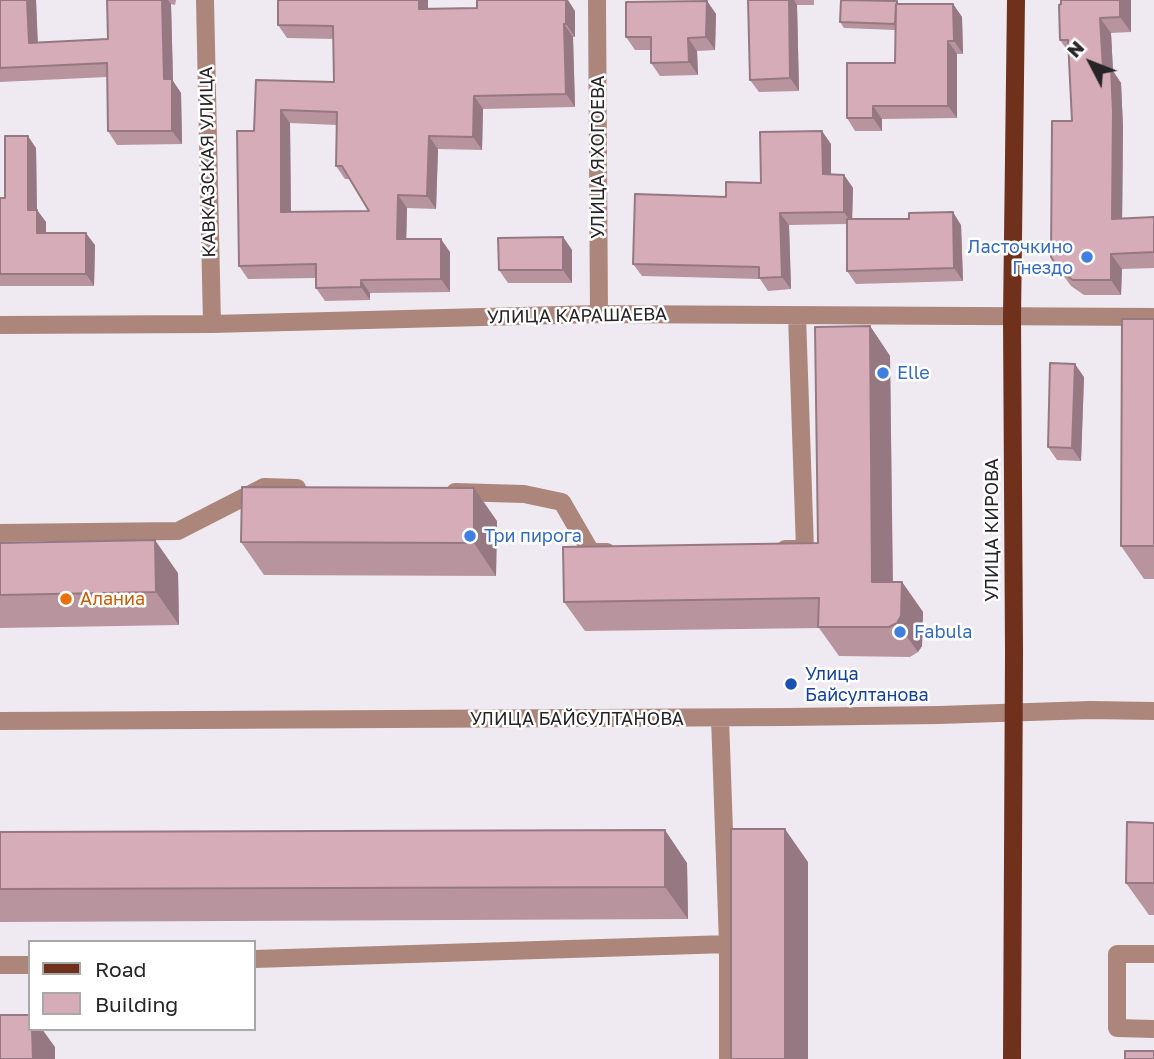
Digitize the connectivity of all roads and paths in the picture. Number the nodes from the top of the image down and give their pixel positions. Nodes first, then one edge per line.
1 (205, 0) edge
2 (597, 0) edge
3 (1016, 0) edge
4 (599, 314) junction
5 (797, 316) junction
6 (1013, 317) junction
7 (1154, 317) edge
8 (212, 324) junction
9 (0, 325) edge
10 (319, 488) edge
11 (442, 492) edge
12 (0, 533) edge
13 (765, 549) edge
14 (618, 551) edge
15 (1154, 711) edge
16 (1014, 713) junction
17 (720, 718) junction
18 (0, 721) edge
19 (728, 944) junction
20 (1154, 954) edge
21 (256, 959) edge
22 (0, 965) edge
23 (28, 965) edge
24 (1154, 1029) edge
25 (728, 1059) edge
26 (1012, 1059) edge

1 - 8 street, КАВКАЗСКАЯ УЛИЦА
2 - 4 street, УЛИЦА ЯХОГОЕВА
3 - 6 main road, УЛИЦА КИРОВА
4 - 5 street, УЛИЦА КАРАШАЕВА
4 - 8 street, УЛИЦА КАРАШАЕВА
5 - 6 street, УЛИЦА КАРАШАЕВА
5 - 13 street
6 - 7 street, УЛИЦА КАРАШАЕВА
6 - 16 main road, УЛИЦА КИРОВА
8 - 9 street, УЛИЦА КАРАШАЕВА
10 - 12 street
11 - 14 street
15 - 16 street, УЛИЦА БАЙСУЛТАНОВА
16 - 17 street, УЛИЦА БАЙСУЛТАНОВА
16 - 26 main road, УЛИЦА КИРОВА
17 - 18 street, УЛИЦА БАЙСУЛТАНОВА
17 - 19 street
19 - 21 street
19 - 25 street
20 - 24 street
22 - 23 street

